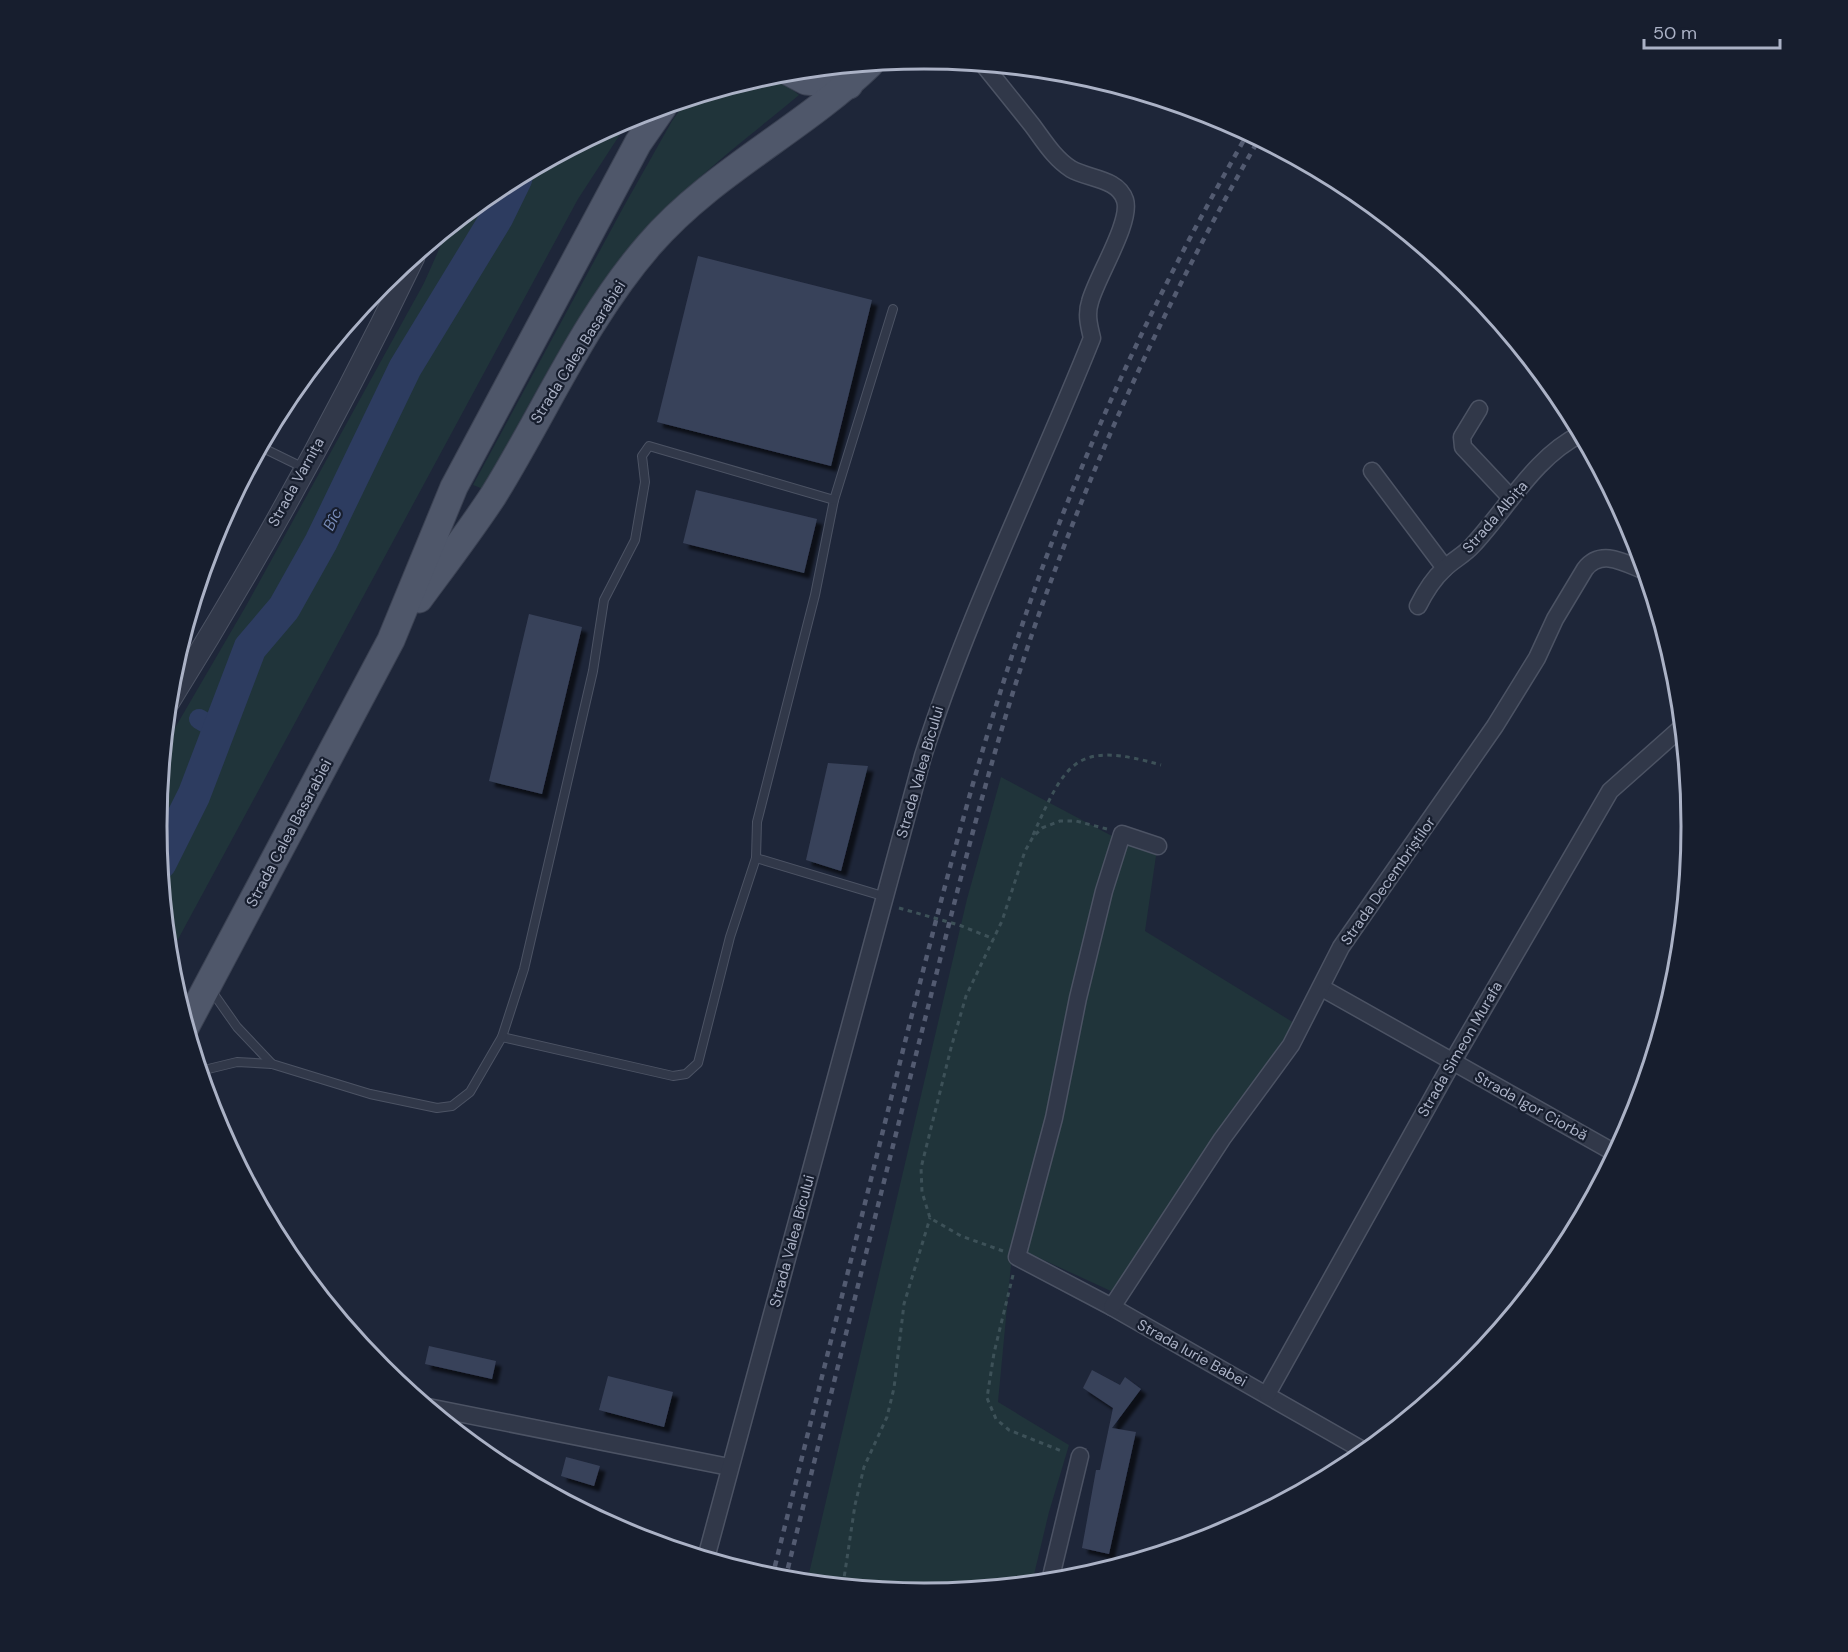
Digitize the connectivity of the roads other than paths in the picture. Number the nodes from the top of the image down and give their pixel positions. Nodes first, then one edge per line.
1 (862, 72) edge
2 (989, 72) edge
3 (802, 79) edge
4 (849, 85) junction
5 (655, 119) edge
6 (403, 277) edge
7 (893, 309) dead end
8 (1479, 409) dead end
9 (1574, 439) edge
10 (267, 450) edge
11 (304, 468) junction
12 (1372, 471) dead end
13 (1511, 498) junction
14 (834, 500) junction
15 (1445, 568) junction
16 (1635, 568) edge
17 (1418, 606) dead end
18 (391, 640) junction
19 (181, 683) edge
20 (1675, 733) edge
21 (1158, 846) dead end
22 (756, 858) junction
23 (885, 901) junction
24 (208, 985) junction
25 (1322, 988) junction
26 (192, 1016) edge
27 (502, 1037) junction
28 (1453, 1061) junction
29 (272, 1064) junction
30 (207, 1069) edge
31 (1608, 1149) edge
32 (1112, 1306) junction
33 (1267, 1394) junction
34 (443, 1410) edge
35 (1357, 1447) edge
36 (1080, 1456) road end
37 (729, 1467) junction
38 (708, 1551) edge
39 (1052, 1572) edge

1 - 4 main road, Strada Calea Basarabiei
2 - 23 street, Strada Valea Bîcului
3 - 4 main road
4 - 18 main road, Strada Calea Basarabiei
5 - 18 main road, Strada Calea Basarabiei
6 - 11 street, Strada Varnița
7 - 14 lane
8 - 13 street
9 - 13 street, Strada Albița
10 - 11 lane
11 - 19 street, Strada Varnița
12 - 15 street
13 - 15 street, Strada Albița
14 - 22 lane
14 - 27 lane
15 - 17 street, Strada Albița
16 - 25 street, Strada Decembriștilor
18 - 24 main road, Strada Calea Basarabiei
20 - 28 street, Strada Simeon Murafa
21 - 32 street, Strada Iurie Babei
22 - 23 lane
22 - 27 lane
23 - 37 street, Strada Valea Bîcului
24 - 26 main road, Strada Calea Basarabiei
24 - 29 lane
25 - 28 street, Strada Igor Ciorbă
25 - 32 street, Strada Decembriștilor
27 - 29 lane
28 - 31 street, Strada Igor Ciorbă
28 - 33 street, Strada Simeon Murafa
29 - 30 lane
32 - 33 street, Strada Iurie Babei
33 - 35 street, Strada Iurie Babei
34 - 37 street
36 - 39 street
37 - 38 street, Strada Valea Bîcului

